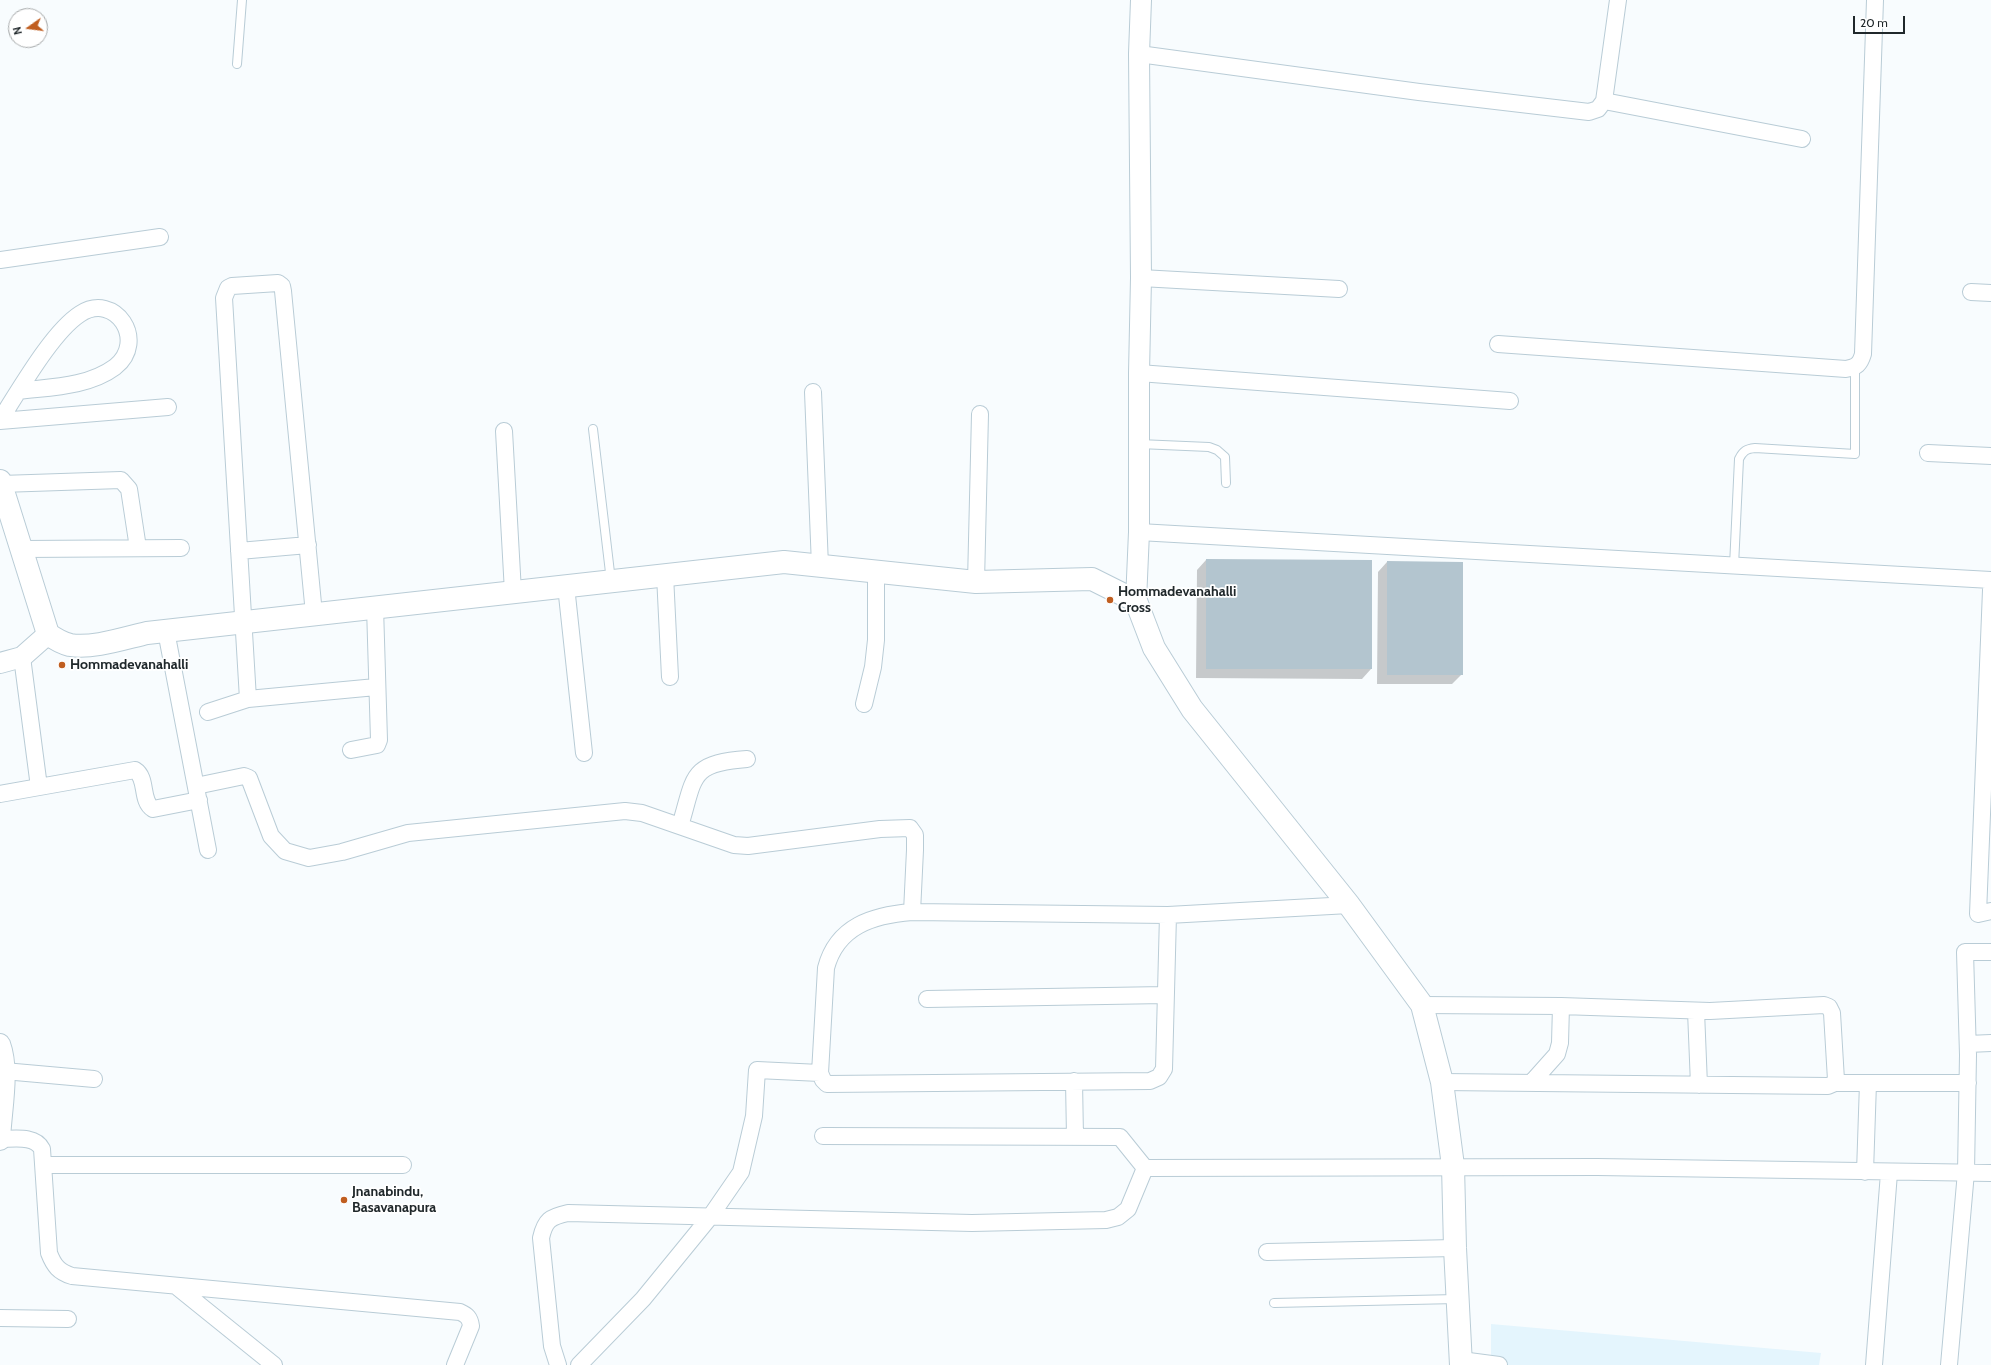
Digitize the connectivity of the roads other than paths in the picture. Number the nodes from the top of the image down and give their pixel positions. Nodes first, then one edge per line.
1 (242, 0) edge
2 (1141, 0) edge
3 (1618, 0) edge
4 (1876, 0) edge
5 (1139, 54) junction
6 (237, 64) dead end
7 (1604, 101) junction
8 (1802, 139) dead end
9 (160, 237) dead end
10 (0, 260) edge
11 (1141, 278) junction
12 (1339, 289) dead end
13 (1971, 292) dead end
14 (1991, 293) edge
15 (1498, 344) dead end
16 (1855, 368) junction
17 (1139, 373) junction
18 (19, 391) junction
19 (813, 392) dead end
20 (1510, 400) dead end
21 (168, 407) dead end
22 (980, 414) dead end
23 (0, 420) edge
24 (593, 429) dead end
25 (504, 431) dead end
26 (1140, 444) junction
27 (1928, 453) dead end
28 (1991, 456) edge
29 (1, 482) edge
30 (1226, 483) dead end
31 (1139, 532) junction
32 (308, 545) junction
33 (138, 548) junction
34 (180, 548) dead end
35 (22, 549) junction
36 (239, 551) junction
37 (820, 566) junction
38 (1734, 566) junction
39 (876, 572) junction
40 (665, 575) junction
41 (1991, 580) edge
42 (611, 581) junction
43 (976, 582) junction
44 (566, 586) junction
45 (1991, 590) edge
46 (513, 592) junction
47 (1136, 601) junction
48 (375, 607) junction
49 (314, 614) junction
50 (243, 622) junction
51 (1990, 623) edge
52 (166, 631) junction
53 (48, 634) junction
54 (22, 657) junction
55 (0, 663) edge
56 (670, 677) dead end
57 (376, 687) junction
58 (248, 699) junction
59 (864, 704) dead end
60 (208, 712) dead end
61 (351, 750) dead end
62 (584, 753) dead end
63 (747, 759) dead end
64 (1988, 760) edge
65 (38, 787) junction
66 (197, 793) junction
67 (0, 794) edge
68 (680, 826) junction
69 (208, 850) dead end
70 (1349, 905) junction
71 (1991, 911) edge
72 (912, 912) junction
73 (1168, 915) junction
74 (1991, 952) edge
75 (1165, 995) junction
76 (927, 999) dead end
77 (1422, 1005) junction
78 (1561, 1006) junction
79 (1696, 1011) junction
80 (1991, 1043) edge
81 (0, 1044) edge
82 (1968, 1044) junction
83 (4, 1071) junction
84 (820, 1073) junction
85 (94, 1079) dead end
86 (1074, 1082) junction
87 (1442, 1082) junction
88 (1532, 1082) junction
89 (1835, 1083) junction
90 (1868, 1083) junction
91 (1968, 1084) junction
92 (1699, 1085) junction
93 (823, 1136) dead end
94 (1075, 1137) junction
95 (0, 1140) edge
96 (45, 1165) junction
97 (403, 1165) dead end
98 (1453, 1166) junction
99 (1145, 1168) junction
100 (1865, 1172) junction
101 (1966, 1172) junction
102 (1889, 1173) junction
103 (1991, 1173) edge
104 (710, 1217) junction
105 (1455, 1248) junction
106 (1267, 1252) dead end
107 (176, 1286) junction
108 (1458, 1299) junction
109 (1274, 1303) dead end
110 (0, 1318) edge
111 (68, 1319) dead end
112 (1461, 1362) edge
113 (274, 1365) edge
114 (455, 1365) edge
115 (558, 1365) edge
116 (579, 1365) edge
117 (1499, 1365) edge
118 (1874, 1365) edge
119 (1949, 1365) edge

1 - 6 lane
2 - 5 street
3 - 7 street
4 - 16 street
5 - 7 street
5 - 11 street
7 - 8 street
9 - 10 street
11 - 12 street
11 - 17 street
13 - 14 street
15 - 16 street
16 - 38 lane
17 - 20 street
17 - 26 street
18 - 18 street
18 - 23 street
19 - 37 street
21 - 23 street
22 - 43 street
24 - 42 lane
25 - 46 street
26 - 30 lane
26 - 31 street
27 - 28 street
29 - 33 street
29 - 35 main road
31 - 38 street
31 - 47 street
32 - 36 street
32 - 36 street
32 - 49 street
33 - 34 street
33 - 35 street
35 - 53 main road
36 - 50 street
37 - 39 main road
37 - 40 main road
38 - 41 street
39 - 43 main road
39 - 59 street
40 - 42 main road
40 - 56 street
42 - 44 main road
43 - 47 main road
44 - 46 main road
44 - 62 street
45 - 51 street
46 - 48 main road
47 - 70 main road
48 - 49 main road
48 - 57 street
49 - 50 main road
50 - 52 main road
50 - 58 street
51 - 64 street
52 - 53 main road
52 - 66 street
53 - 54 street
54 - 55 street
54 - 65 street
57 - 58 street
57 - 61 street
58 - 60 street
63 - 68 street
64 - 71 street
65 - 66 street
65 - 67 street
66 - 68 street
66 - 69 street
68 - 72 street
70 - 73 street
70 - 77 main road
72 - 73 street
72 - 84 street
73 - 75 street
74 - 82 street
75 - 76 street
75 - 86 street
77 - 78 street
77 - 87 main road
78 - 79 street
78 - 88 street
79 - 89 street
79 - 92 street
80 - 82 street
81 - 83 street
82 - 91 street
83 - 85 street
83 - 95 street
84 - 86 street
84 - 104 street
86 - 94 street
87 - 88 street
87 - 98 main road
88 - 92 street
89 - 90 street
89 - 92 street
90 - 91 street
90 - 100 street
91 - 101 street
93 - 94 street
94 - 99 street
95 - 96 street
96 - 97 street
96 - 107 street
98 - 99 street
98 - 100 street
98 - 105 main road
99 - 104 street
100 - 102 street
101 - 102 street
101 - 103 street
101 - 119 street
102 - 118 street
104 - 115 street
104 - 116 street
105 - 106 street
105 - 108 main road
107 - 113 street
107 - 114 street
108 - 109 lane
108 - 112 main road
110 - 111 street
112 - 117 street

